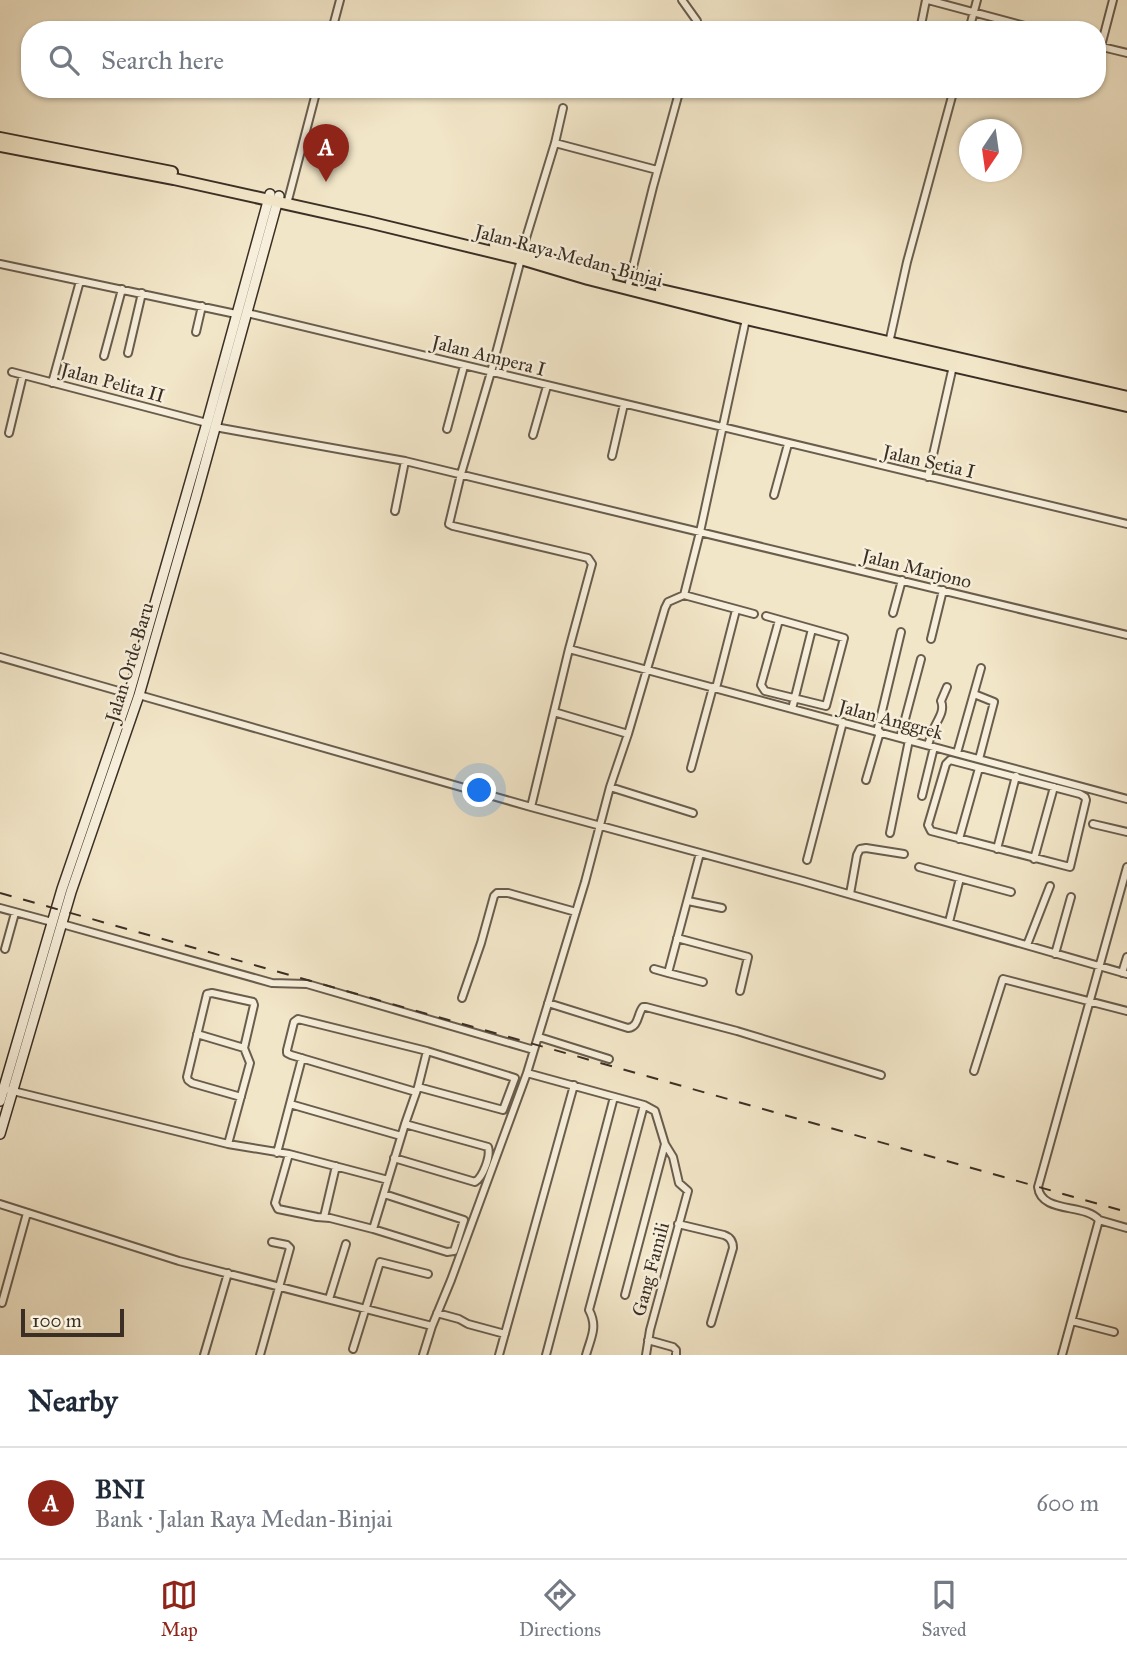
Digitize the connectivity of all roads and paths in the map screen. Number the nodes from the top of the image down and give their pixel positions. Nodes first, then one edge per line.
1 (340, 0) edge
2 (682, 0) edge
3 (927, 0) edge
4 (977, 0) edge
5 (1114, 0) edge
6 (974, 12) junction
7 (334, 21) edge
8 (697, 21) edge
9 (921, 21) edge
10 (972, 21) edge
11 (1007, 21) edge
12 (1106, 25) edge
13 (1106, 48) edge
14 (1127, 53) edge
15 (314, 98) edge
16 (677, 98) edge
17 (952, 98) edge
18 (563, 108) dead end
19 (0, 138) edge
20 (555, 143) junction
21 (0, 146) edge
22 (657, 170) junction
23 (278, 199) junction
24 (521, 255) junction
25 (0, 264) edge
26 (80, 281) junction
27 (629, 283) junction
28 (122, 289) junction
29 (142, 293) junction
30 (202, 306) junction
31 (242, 314) junction
32 (746, 319) junction
33 (196, 332) dead end
34 (842, 336) junction
35 (889, 343) junction
36 (128, 353) dead end
37 (104, 356) dead end
38 (464, 366) junction
39 (953, 366) junction
40 (12, 372) dead end
41 (491, 372) junction
42 (23, 375) junction
43 (52, 383) junction
44 (547, 386) junction
45 (1127, 397) edge
46 (624, 404) junction
47 (1127, 406) edge
48 (211, 425) junction
49 (723, 428) junction
50 (447, 429) dead end
51 (9, 433) dead end
52 (533, 435) dead end
53 (788, 444) junction
54 (612, 456) dead end
55 (405, 461) junction
56 (461, 474) junction
57 (929, 477) junction
58 (774, 495) dead end
59 (395, 511) dead end
60 (1127, 524) edge
61 (700, 532) junction
62 (902, 580) junction
63 (943, 590) junction
64 (684, 595) junction
65 (736, 610) junction
66 (893, 613) dead end
67 (754, 614) dead end
68 (766, 617) dead end
69 (779, 620) junction
70 (812, 629) junction
71 (901, 632) dead end
72 (1127, 635) edge
73 (931, 639) dead end
74 (569, 649) junction
75 (0, 657) edge
76 (921, 659) dead end
77 (981, 668) dead end
78 (646, 669) junction
79 (947, 687) dead end
80 (714, 688) junction
81 (974, 694) junction
82 (134, 695) junction
83 (795, 699) junction
84 (792, 709) junction
85 (554, 712) junction
86 (843, 722) junction
87 (878, 732) junction
88 (628, 734) junction
89 (900, 738) junction
90 (909, 740) junction
91 (931, 746) junction
92 (957, 753) junction
93 (979, 759) junction
94 (691, 768) dead end
95 (979, 768) junction
96 (1016, 773) junction
97 (866, 780) dead end
98 (610, 787) junction
99 (1054, 787) junction
100 (922, 796) dead end
101 (1127, 799) edge
102 (531, 807) junction
103 (693, 813) dead end
104 (1093, 824) dead end
105 (600, 825) junction
106 (1127, 832) edge
107 (890, 833) dead end
108 (959, 839) junction
109 (997, 849) junction
110 (700, 853) junction
111 (904, 854) dead end
112 (1034, 859) junction
113 (807, 860) dead end
114 (919, 867) dead end
115 (1127, 867) edge
116 (960, 878) junction
117 (1050, 886) dead end
118 (1124, 887) edge
119 (1011, 892) dead end
120 (850, 894) junction
121 (1071, 897) dead end
122 (688, 901) junction
123 (0, 908) edge
124 (722, 908) dead end
125 (15, 912) junction
126 (576, 912) junction
127 (949, 922) junction
128 (57, 923) junction
129 (677, 938) junction
130 (1027, 945) junction
131 (5, 949) dead end
132 (1055, 954) junction
133 (1127, 957) edge
134 (1100, 967) junction
135 (654, 969) dead end
136 (668, 973) junction
137 (1125, 974) edge
138 (703, 982) dead end
139 (740, 991) dead end
140 (462, 998) dead end
141 (1090, 1001) junction
142 (548, 1003) junction
143 (1127, 1012) edge
144 (197, 1034) junction
145 (539, 1037) junction
146 (244, 1048) junction
147 (534, 1050) junction
148 (427, 1051) junction
149 (302, 1058) junction
150 (609, 1059) dead end
151 (974, 1071) dead end
152 (527, 1073) junction
153 (881, 1075) dead end
154 (574, 1085) junction
155 (8, 1089) junction
156 (417, 1090) junction
157 (241, 1097) junction
158 (614, 1097) junction
159 (0, 1101) edge
160 (290, 1104) junction
161 (644, 1105) junction
162 (405, 1124) junction
163 (0, 1134) edge
164 (401, 1136) junction
165 (228, 1144) junction
166 (665, 1144) junction
167 (277, 1153) junction
168 (289, 1154) junction
169 (394, 1158) junction
170 (336, 1166) junction
171 (388, 1180) junction
172 (384, 1194) junction
173 (0, 1205) edge
174 (27, 1213) junction
175 (324, 1217) junction
176 (1099, 1220) junction
177 (678, 1224) junction
178 (1127, 1228) edge
179 (373, 1229) junction
180 (272, 1242) dead end
181 (346, 1244) dead end
182 (228, 1273) junction
183 (428, 1274) dead end
184 (280, 1286) junction
185 (625, 1295) dead end
186 (328, 1299) junction
187 (2, 1303) edge
188 (365, 1308) junction
189 (437, 1313) junction
190 (1072, 1321) junction
191 (711, 1323) dead end
192 (432, 1326) junction
193 (1114, 1332) dead end
194 (505, 1334) junction
195 (648, 1340) junction
196 (354, 1349) dead end
197 (204, 1355) edge
198 (260, 1355) edge
199 (423, 1355) edge
200 (499, 1355) edge
201 (546, 1355) edge
202 (586, 1355) edge
203 (646, 1355) edge
204 (676, 1355) edge
205 (1062, 1355) edge

1 - 7 street
2 - 8 street
3 - 6 street
3 - 9 street
4 - 6 street
5 - 12 street
6 - 10 street
6 - 11 street
13 - 14 street
15 - 23 street
16 - 22 street
17 - 35 street
18 - 20 street
19 - 23 highway, Jalan Raya Medan-Binjai
20 - 22 street
20 - 24 street
21 - 23 highway, Jalan Raya Medan-Binjai
22 - 27 street
23 - 24 highway, Jalan Raya Medan-Binjai
23 - 31 main road, Jalan Orde Baru
24 - 27 highway, Jalan Raya Medan-Binjai
24 - 32 highway, Jalan Raya Medan-Binjai
24 - 41 street
25 - 26 street, Jalan Ampera I
26 - 28 street, Jalan Ampera I
26 - 43 street
27 - 34 highway, Jalan Raya Medan-Binjai
28 - 29 street, Jalan Ampera I
28 - 37 street
29 - 30 street, Jalan Ampera I
29 - 36 street
30 - 31 street, Jalan Ampera I
30 - 33 street
31 - 38 street, Jalan Ampera I
31 - 48 main road, Jalan Orde Baru
32 - 34 highway, Jalan Raya Medan-Binjai
32 - 49 street
34 - 35 highway, Jalan Raya Medan-Binjai
34 - 39 highway, Jalan Raya Medan-Binjai
35 - 45 highway, Jalan Raya Medan-Binjai
38 - 41 street, Jalan Ampera I
38 - 50 street
39 - 47 highway, Jalan Raya Medan-Binjai
39 - 57 street
40 - 42 street, Jalan Pelita II
41 - 44 street, Jalan Ampera I
41 - 56 street
42 - 43 street, Jalan Pelita II
42 - 51 street
43 - 48 street, Jalan Pelita II
44 - 46 street, Jalan Ampera I
44 - 52 street
46 - 49 street, Jalan Ampera I
46 - 54 street
48 - 55 street, Jalan Pelita II
48 - 82 main road, Jalan Orde Baru
49 - 53 street, Jalan Setia I
49 - 61 street
53 - 57 street, Jalan Setia I
53 - 58 street
55 - 56 street, Jalan Pelita II
55 - 59 street
56 - 61 street, Jalan Marjono
56 - 74 street
57 - 60 street, Jalan Setia I
61 - 62 street, Jalan Marjono
61 - 64 street
62 - 63 street, Jalan Marjono
62 - 66 street
63 - 72 street, Jalan Marjono
63 - 73 street
64 - 65 street
64 - 78 street
65 - 67 street
65 - 80 street
68 - 69 street
69 - 70 street
69 - 83 street
70 - 83 street
70 - 83 street
71 - 87 street
74 - 78 street, Jalan Anggrek
74 - 85 street
75 - 82 street
76 - 89 street
77 - 81 street
78 - 80 street, Jalan Anggrek
78 - 88 street
79 - 91 street
80 - 84 street, Jalan Anggrek
80 - 94 street
81 - 92 street
81 - 93 street
82 - 102 street
82 - 128 main road, Jalan Orde Baru
83 - 84 street
84 - 86 street, Jalan Anggrek
85 - 88 street
85 - 102 street
86 - 87 street, Jalan Anggrek
86 - 113 street
87 - 89 street, Jalan Anggrek
87 - 97 street
88 - 98 street
89 - 90 street, Jalan Anggrek
90 - 91 street, Jalan Anggrek
90 - 107 street
91 - 92 street, Jalan Anggrek
91 - 100 street
92 - 93 street, Jalan Anggrek
93 - 96 street, Jalan Anggrek
95 - 96 street
95 - 108 street
95 - 108 street
96 - 99 street
96 - 101 street, Jalan Anggrek
96 - 109 street
98 - 103 street
98 - 105 street
99 - 112 street
99 - 112 street
102 - 105 street
104 - 106 street
105 - 110 street
105 - 126 street
108 - 109 street
109 - 112 street
110 - 120 street
110 - 122 street
111 - 120 street
114 - 116 street
115 - 118 street
116 - 119 street
116 - 127 street
117 - 130 street
118 - 134 street
120 - 127 street
121 - 132 street
122 - 124 street
122 - 129 street
123 - 125 street
125 - 128 street
125 - 131 street
126 - 140 street
126 - 142 street
127 - 130 street
128 - 147 street
128 - 155 main road, Jalan Orde Baru
129 - 136 street
129 - 139 street
130 - 132 street
132 - 134 street
133 - 137 street
134 - 137 street
134 - 141 street
135 - 136 street
136 - 138 street
141 - 143 street
141 - 151 street
141 - 176 street
142 - 145 street
142 - 153 street
144 - 146 street
144 - 146 street
144 - 157 street
145 - 147 street
145 - 150 street
146 - 157 street
147 - 152 street
148 - 149 street
148 - 156 street
148 - 156 street
149 - 156 street
149 - 160 street
152 - 154 street
152 - 189 street
154 - 158 street
154 - 194 street
155 - 159 main road, Jalan Orde Baru
155 - 163 main road, Jalan Orde Baru
155 - 165 street
156 - 162 street
157 - 165 street
158 - 161 street
158 - 201 street
160 - 164 street
160 - 167 street
161 - 166 street
161 - 202 street
162 - 164 street
162 - 169 street
164 - 169 street
165 - 167 street
166 - 177 street, Gang Famili
166 - 185 street
167 - 168 street
168 - 170 street
168 - 175 street
169 - 171 street
170 - 171 street
170 - 175 street
171 - 172 street
172 - 179 street
172 - 179 street
173 - 174 street
174 - 182 street
174 - 187 street
175 - 179 street
176 - 178 street
176 - 190 street
177 - 191 street
177 - 195 street, Gang Famili
180 - 184 street
181 - 186 street
182 - 184 street
182 - 197 street
183 - 188 street
184 - 186 street
184 - 198 street
186 - 188 street
188 - 192 street
188 - 196 street
189 - 192 street
189 - 194 street
190 - 193 street
190 - 205 street
192 - 199 street
194 - 200 street
195 - 203 street, Gang Famili
195 - 204 street

